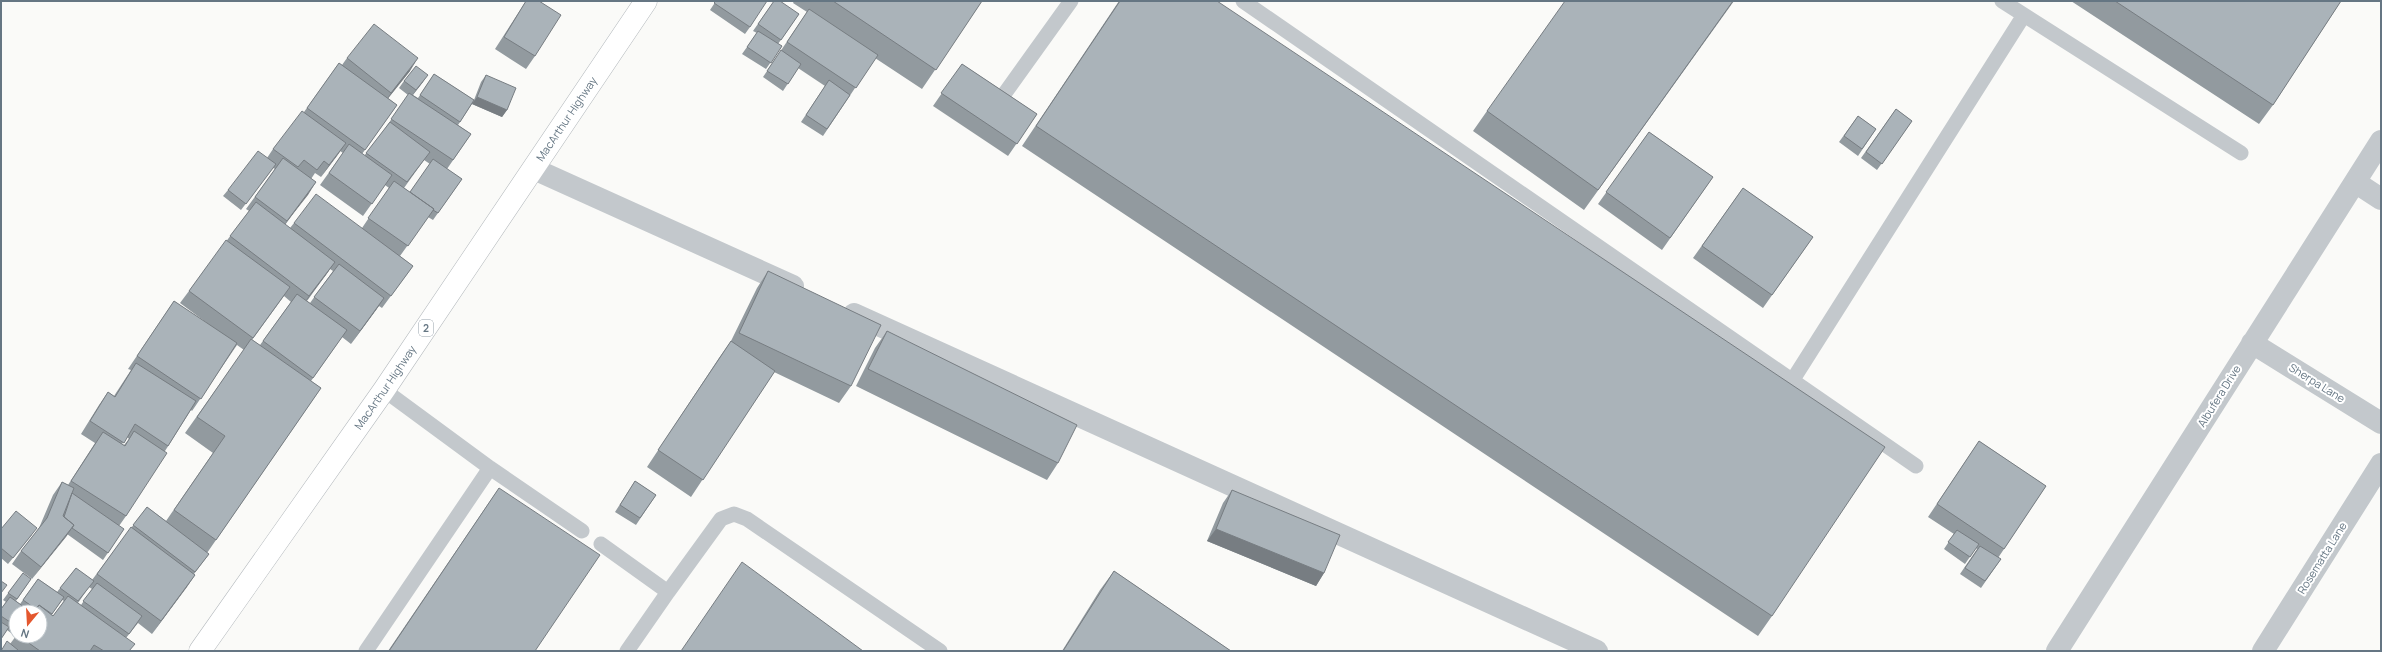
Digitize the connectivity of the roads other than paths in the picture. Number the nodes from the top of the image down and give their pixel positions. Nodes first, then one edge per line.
1 (646, 1) edge
2 (1071, 1) edge
3 (1243, 1) edge
4 (2002, 1) edge
5 (2024, 15) junction
6 (1005, 93) edge
7 (2381, 141) edge
8 (2241, 153) dead end
9 (534, 168) junction
10 (2355, 182) junction
11 (2381, 199) edge
12 (810, 294) edge
13 (832, 304) edge
14 (2252, 343) junction
15 (1792, 381) junction
16 (384, 390) junction
17 (2381, 423) edge
18 (2381, 464) edge
19 (1916, 466) dead end
20 (490, 468) junction
21 (582, 531) dead end
22 (601, 544) dead end
23 (668, 592) junction
24 (200, 651) edge
25 (366, 651) edge
26 (627, 651) edge
27 (940, 651) edge
28 (1597, 651) edge
29 (2057, 651) edge
30 (2263, 651) edge

1 - 9 highway, MacArthur Highway / 2
2 - 6 lane
3 - 15 lane
4 - 5 lane
5 - 8 lane
5 - 15 lane
7 - 10 street, Albufera Drive
9 - 12 street
9 - 16 highway, MacArthur Highway / 2
10 - 11 street
10 - 14 street, Albufera Drive
13 - 28 street
14 - 17 street, Sherpa Lane
14 - 29 street, Albufera Drive
15 - 19 lane
16 - 20 lane
16 - 24 highway, MacArthur Highway / 2
18 - 30 street, Rosematta Lane
20 - 21 lane
20 - 25 lane
22 - 23 lane
23 - 26 lane
23 - 27 lane

